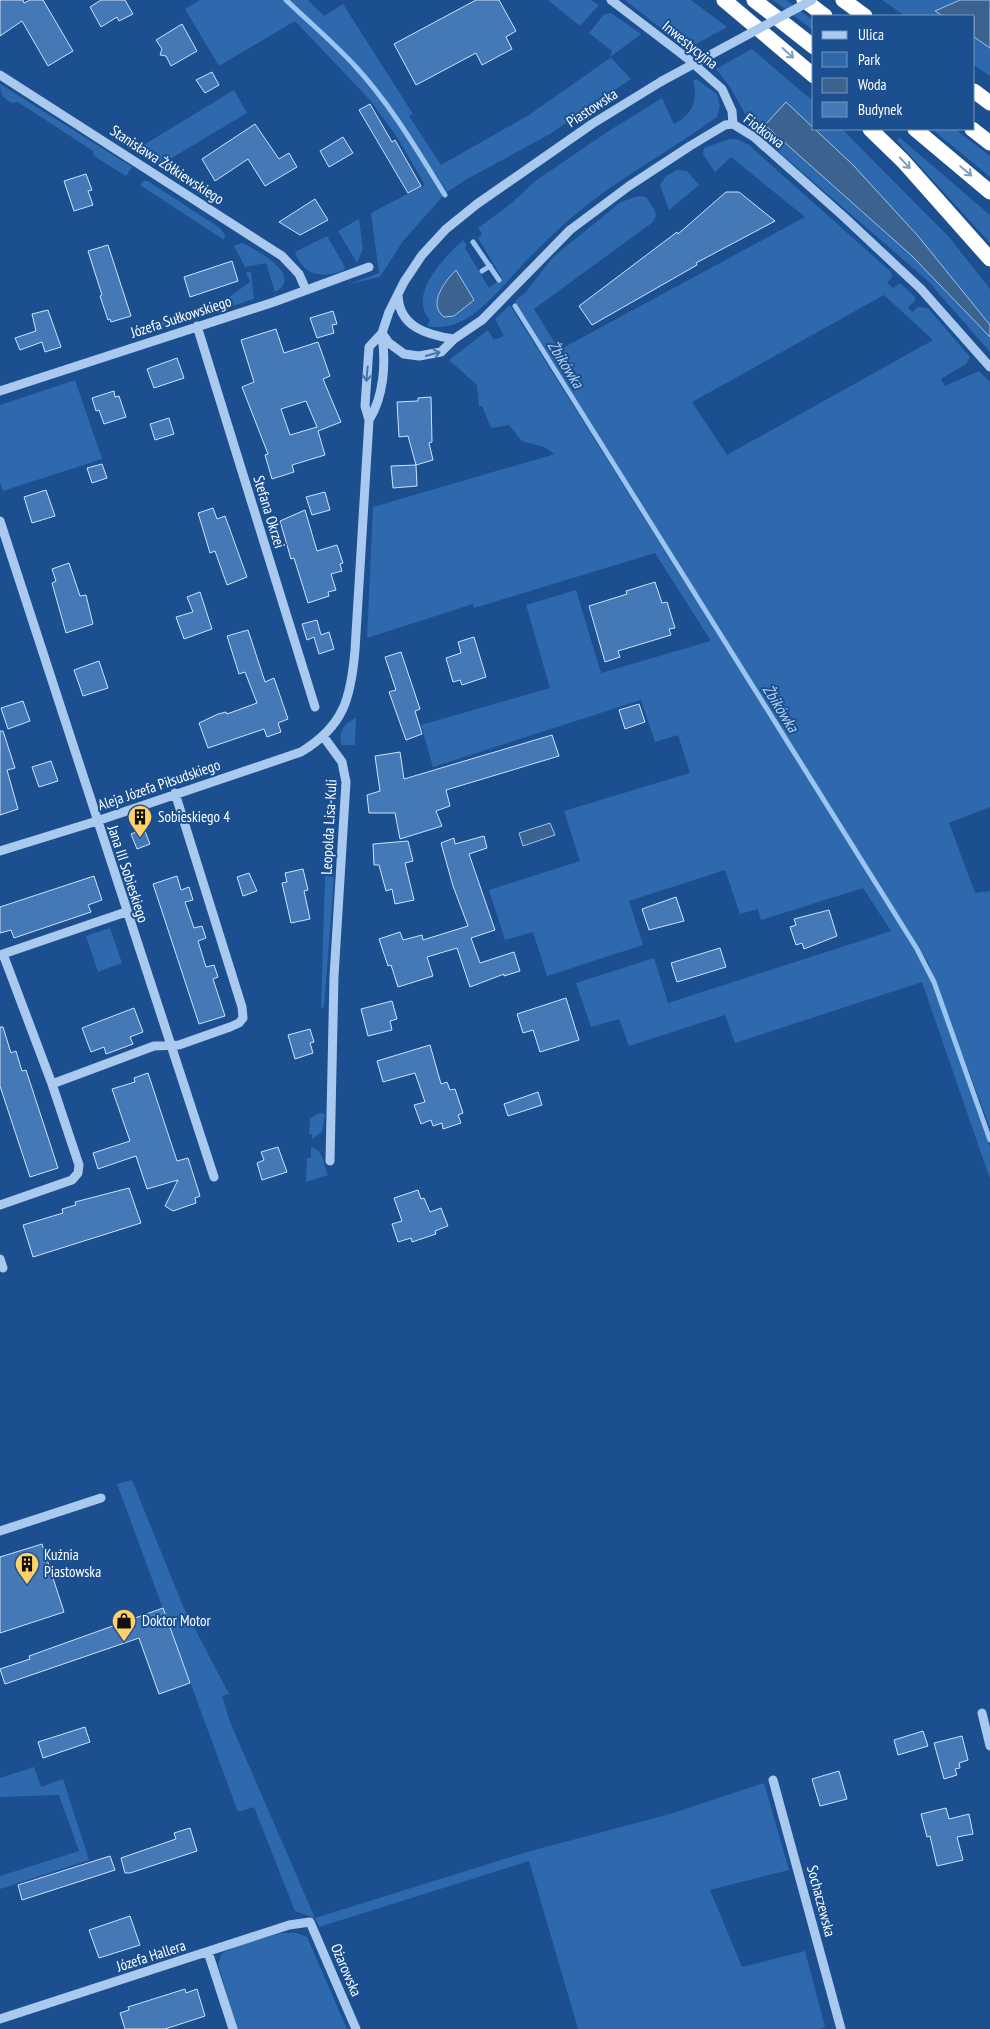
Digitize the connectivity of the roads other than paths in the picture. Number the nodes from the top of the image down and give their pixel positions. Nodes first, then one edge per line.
1 (611, 0) edge
2 (724, 0) edge
3 (754, 0) edge
4 (804, 0) edge
5 (812, 0) edge
6 (843, 0) edge
7 (824, 15) edge
8 (864, 15) edge
9 (812, 46) edge
10 (812, 74) edge
11 (0, 75) edge
12 (975, 92) edge
13 (990, 102) edge
14 (732, 124) junction
15 (871, 130) edge
16 (916, 130) edge
17 (973, 130) edge
18 (990, 143) edge
19 (990, 192) edge
20 (990, 259) edge
21 (369, 268) dead end
22 (306, 290) junction
23 (398, 294) junction
24 (197, 326) junction
25 (382, 333) junction
26 (454, 339) junction
27 (990, 367) edge
28 (0, 391) edge
29 (369, 420) junction
30 (0, 521) edge
31 (316, 707) dead end
32 (323, 736) junction
33 (175, 793) junction
34 (97, 821) junction
35 (0, 851) edge
36 (126, 912) junction
37 (1, 954) edge
38 (170, 1044) junction
39 (52, 1084) junction
40 (330, 1161) dead end
41 (214, 1177) dead end
42 (0, 1205) edge
43 (101, 1498) dead end
44 (0, 1531) edge
45 (982, 1713) dead end
46 (990, 1746) edge
47 (773, 1780) dead end
48 (310, 1922) joint
49 (208, 1952) junction
50 (0, 2019) edge
51 (233, 2029) edge
52 (356, 2029) edge
53 (842, 2029) edge

1 - 14 street, Inwestycyjna
2 -> 10 highway
3 - 9 highway
4 - 7 highway
5 - 23 street, Piastowska, bridge
6 - 8 highway
11 - 22 street, Stanisława Żółkiewskiego
12 - 13 highway
14 - 26 street, Fiołkowa
14 - 27 street, Fiołkowa
15 -> 20 highway
16 -> 19 highway
17 - 18 highway
21 - 22 street, Józefa Sułkowskiego
22 - 24 street, Józefa Sułkowskiego
23 - 25 street
23 - 26 street
24 - 28 street, Józefa Sułkowskiego
24 - 31 street, Stefana Okrzei
25 -> 26 street, Fiołkowa
25 - 29 street
25 -> 29 street
29 - 32 street
30 - 34 street, Jana III Sobieskiego
32 - 33 street, Aleja Józefa Piłsudskiego
32 - 40 street, Leopolda Lisa-Kuli
33 - 34 street, Aleja Józefa Piłsudskiego
33 - 38 street
34 - 35 street, Aleja Józefa Piłsudskiego
34 - 36 street, Jana III Sobieskiego
36 - 37 street
36 - 38 street, Jana III Sobieskiego
37 - 39 street
38 - 39 street
38 - 41 street, Jana III Sobieskiego
39 - 42 street
43 - 44 street
45 - 46 street
47 - 53 street, Sochaczewska
48 - 49 street, Józefa Hallera
48 - 52 street, Ożarowska
49 - 50 street, Józefa Hallera
49 - 51 street

